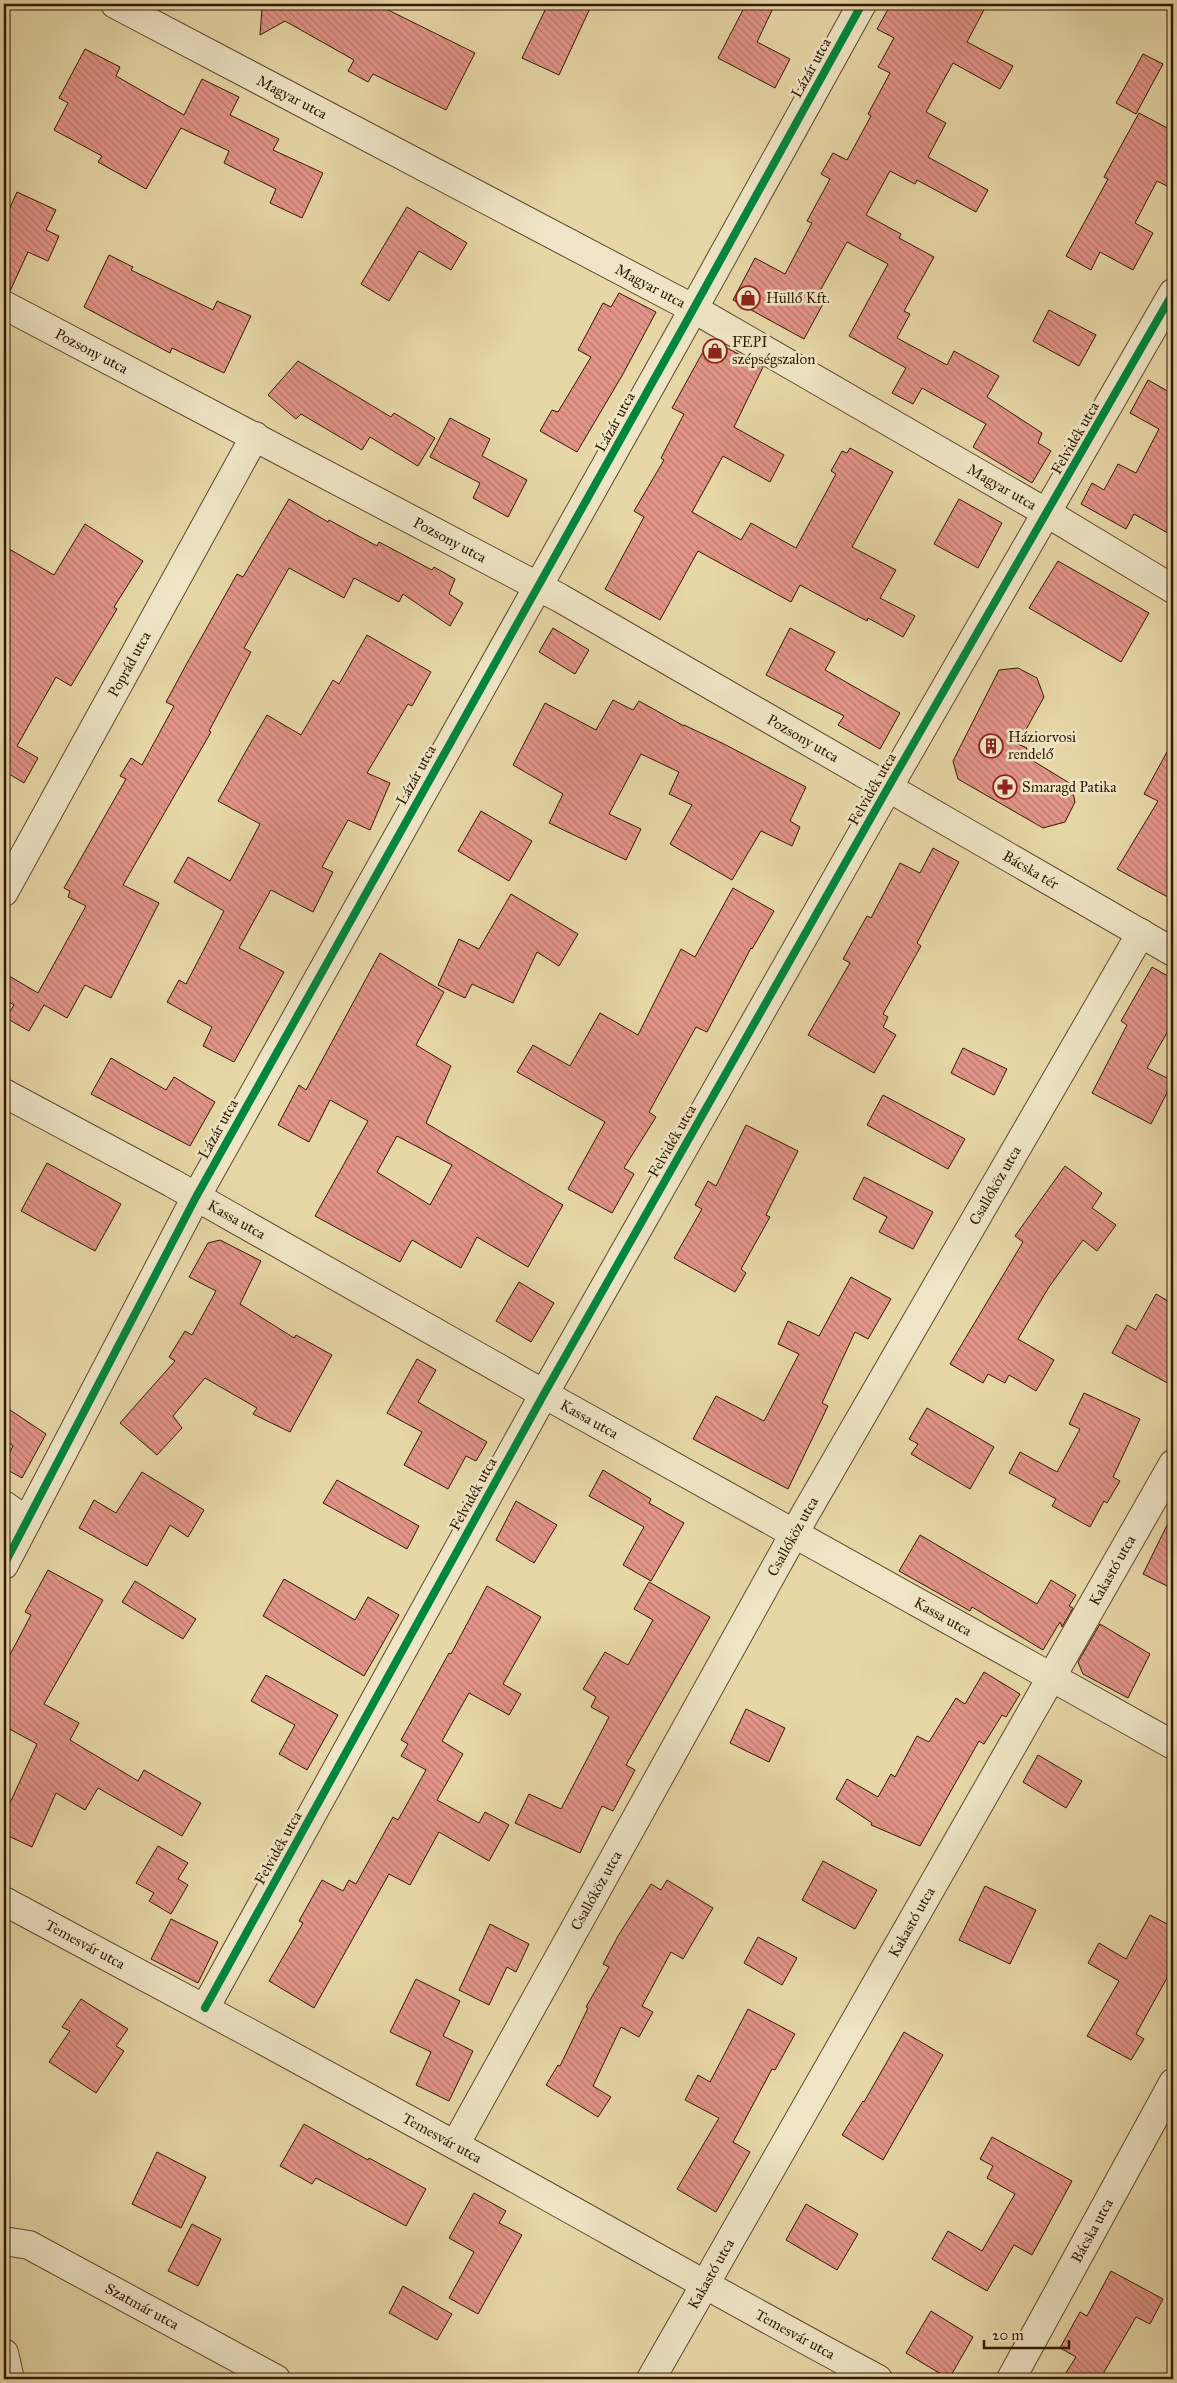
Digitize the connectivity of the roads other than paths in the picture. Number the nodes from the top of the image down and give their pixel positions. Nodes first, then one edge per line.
1 (115, 4) edge
2 (862, 4) edge
3 (1173, 293) edge
4 (4, 305) edge
5 (694, 309) junction
6 (255, 436) junction
7 (1047, 513) junction
8 (538, 586) junction
9 (1173, 589) edge
10 (889, 786) junction
11 (4, 892) edge
12 (1141, 933) junction
13 (1173, 952) edge
14 (4, 1093) edge
15 (196, 1196) junction
16 (544, 1394) junction
17 (1173, 1464) edge
18 (4, 1506) edge
19 (27, 1520) junction
20 (794, 1534) junction
21 (4, 1565) edge
22 (1052, 1679) junction
23 (1173, 1745) edge
24 (4, 1901) edge
25 (205, 2008) junction
26 (1173, 2083) edge
27 (455, 2145) junction
28 (4, 2241) edge
29 (703, 2286) junction
30 (4, 2353) edge
31 (10, 2379) edge
32 (276, 2379) edge
33 (651, 2379) edge
34 (878, 2379) edge
35 (1011, 2379) edge

1 - 5 street, Magyar utca
2 - 5 street, Lázár utca
3 - 7 street, Felvidék utca
4 - 6 street, Pozsony utca
5 - 7 street, Magyar utca
5 - 8 street, Lázár utca
6 - 8 street, Pozsony utca
6 - 11 street, Poprád utca
7 - 9 street, Magyar utca
7 - 10 street, Felvidék utca
8 - 10 street, Pozsony utca
8 - 15 street, Lázár utca
10 - 12 street, Bácska tér
10 - 16 street, Felvidék utca
12 - 13 street, Bácska tér
12 - 20 street, Csallóköz utca
14 - 15 street, Kassa utca
15 - 16 street, Kassa utca
15 - 19 street, Lázár utca
16 - 20 street, Kassa utca
16 - 25 street, Felvidék utca
17 - 22 street, Kakastó utca
18 - 19 street
19 - 21 street, Lázár utca
20 - 22 street, Kassa utca
20 - 27 street, Csallóköz utca
22 - 23 street, Kassa utca
22 - 29 street, Kakastó utca
24 - 25 street, Temesvár utca
25 - 27 street, Temesvár utca
26 - 35 street, Bácska utca
27 - 29 street, Temesvár utca
28 - 32 street, Szatmár utca
29 - 33 street, Kakastó utca
29 - 34 street, Temesvár utca
30 - 31 street

